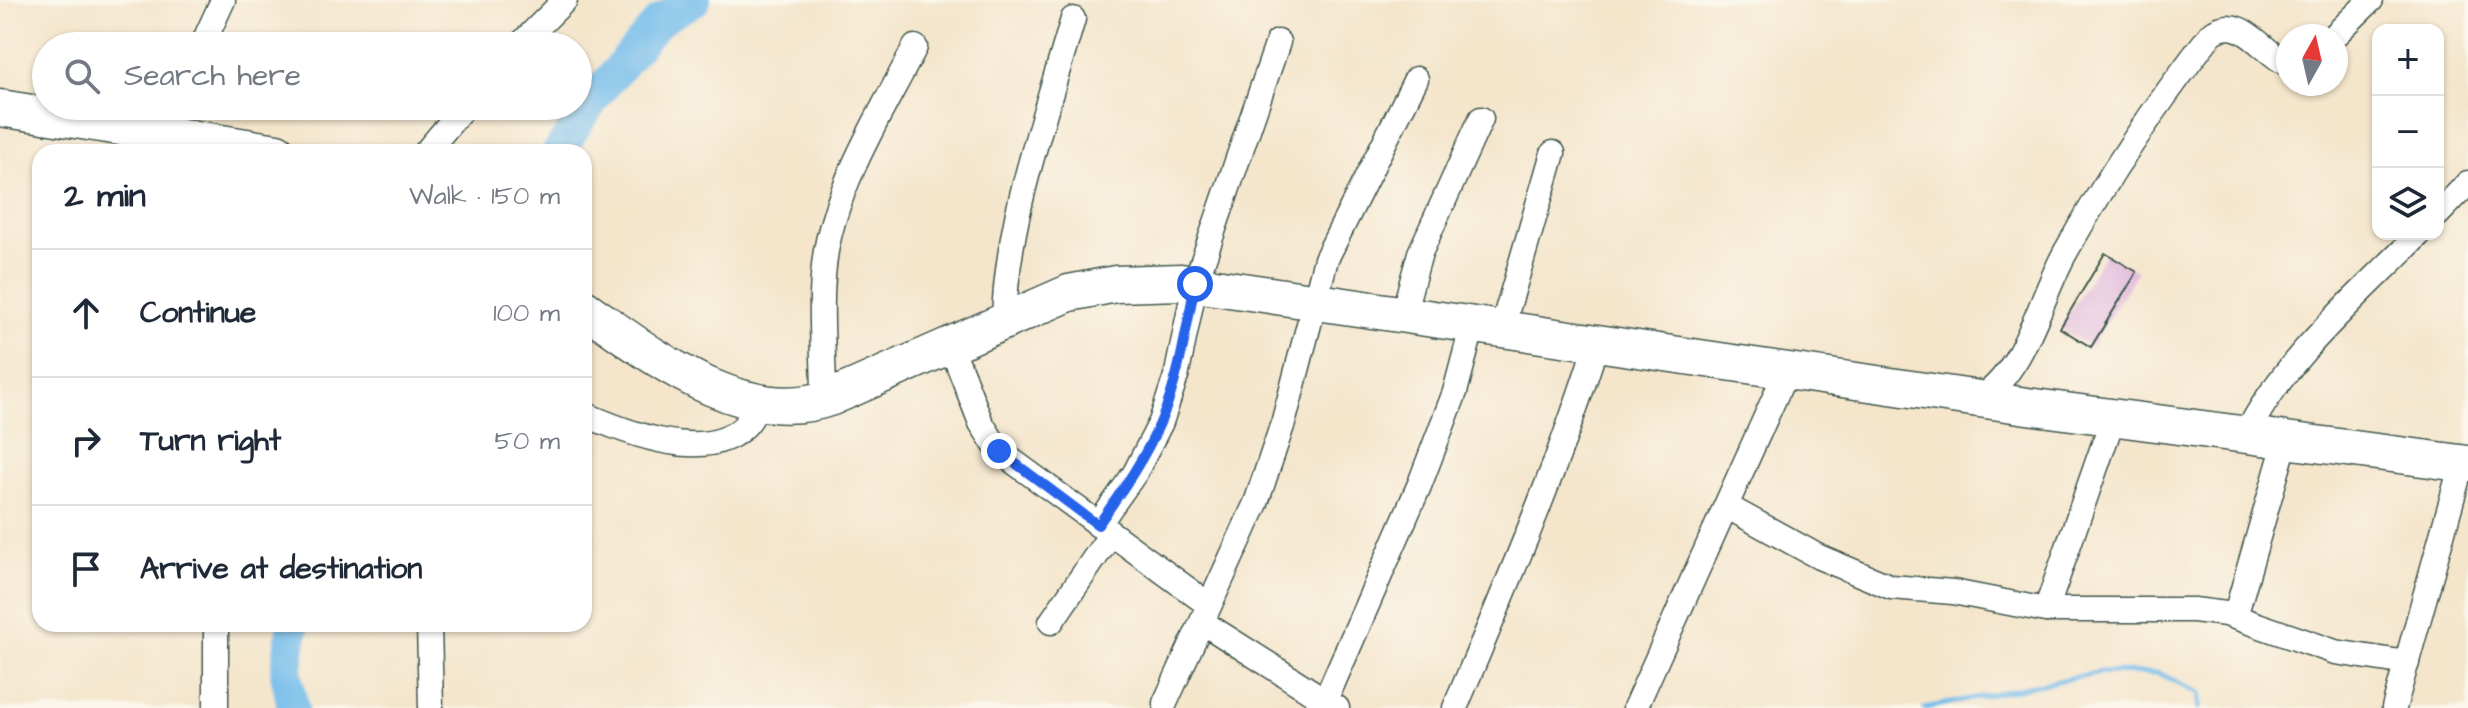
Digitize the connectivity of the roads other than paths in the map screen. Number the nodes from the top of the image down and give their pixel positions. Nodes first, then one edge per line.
1 (223, 0) edge
2 (565, 0) edge
3 (2371, 0) edge
4 (1073, 19) dead end
5 (2346, 24) edge
6 (208, 32) edge
7 (533, 32) edge
8 (1278, 42) dead end
9 (915, 47) dead end
10 (2276, 55) edge
11 (1416, 79) dead end
12 (0, 108) edge
13 (32, 110) edge
14 (1481, 119) dead end
15 (168, 120) edge
16 (453, 120) edge
17 (244, 144) edge
18 (433, 144) edge
19 (1553, 153) dead end
20 (2468, 183) edge
21 (2444, 208) edge
22 (2413, 240) edge
23 (1195, 284) junction
24 (1314, 300) junction
25 (592, 313) edge
26 (1403, 314) junction
27 (1004, 319) junction
28 (1488, 326) junction
29 (1597, 342) junction
30 (951, 346) junction
31 (1787, 370) junction
32 (1979, 399) junction
33 (824, 400) junction
34 (758, 404) junction
35 (592, 417) edge
36 (2113, 418) junction
37 (2246, 435) junction
38 (2286, 440) junction
39 (2465, 463) edge
40 (1728, 507) junction
41 (1104, 529) junction
42 (2046, 610) junction
43 (1206, 614) junction
44 (2235, 617) junction
45 (1051, 622) dead end
46 (216, 632) edge
47 (429, 632) edge
48 (2407, 663) junction
49 (1165, 703) dead end
50 (1328, 705) edge
51 (216, 708) edge
52 (431, 708) edge
53 (1455, 708) edge
54 (1635, 708) edge
55 (2394, 708) edge

1 - 6 street
2 - 7 street
3 - 5 street
4 - 27 street
8 - 23 street
9 - 33 street
10 - 32 street
11 - 24 street
12 - 13 highway
14 - 26 street
15 - 17 highway
16 - 18 street
19 - 28 street
20 - 21 street
22 - 37 street
23 - 24 highway
23 - 27 highway
23 - 41 street
24 - 26 highway
24 - 43 street
25 - 34 highway
26 - 28 highway
27 - 30 highway
28 - 29 highway
28 - 50 street
29 - 31 highway
29 - 53 street
30 - 33 highway
30 - 41 street
31 - 32 highway
31 - 40 street
32 - 36 highway
33 - 34 highway
34 - 35 street
36 - 37 highway
36 - 42 street
37 - 38 highway
38 - 39 highway
38 - 44 street
39 - 48 street
40 - 42 street
40 - 54 street
41 - 43 street
41 - 45 street
42 - 44 street
43 - 49 street
43 - 50 street
44 - 48 street
46 - 51 street
47 - 52 street
48 - 55 street

